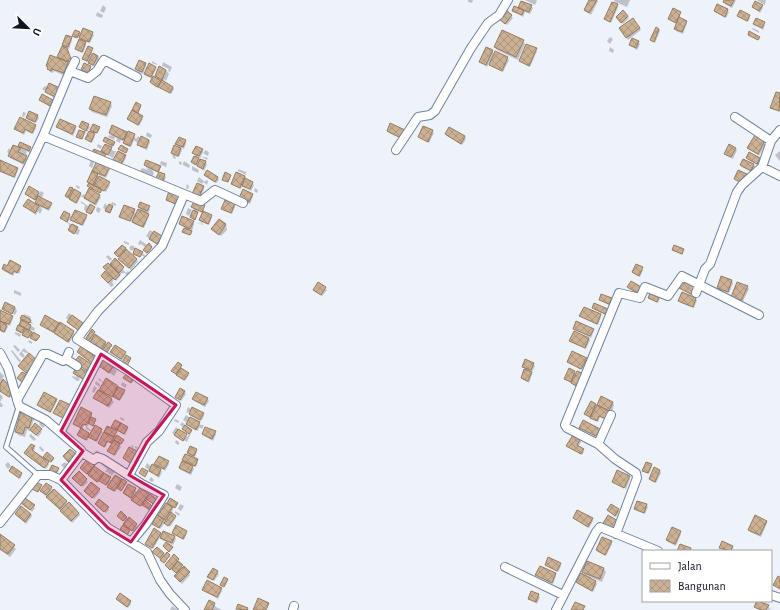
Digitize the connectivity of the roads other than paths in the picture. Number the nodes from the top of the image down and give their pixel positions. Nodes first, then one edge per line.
1 (508, 0) edge
2 (75, 61) dead end
3 (70, 71) junction
4 (137, 77) dead end
5 (735, 117) dead end
6 (780, 130) edge
7 (43, 136) junction
8 (771, 141) junction
9 (396, 150) dead end
10 (762, 167) junction
11 (780, 176) edge
12 (184, 195) junction
13 (242, 203) dead end
14 (0, 227) edge
15 (697, 289) junction
16 (759, 315) dead end
17 (0, 353) edge
18 (102, 354) junction
19 (77, 366) dead end
20 (18, 403) junction
21 (611, 415) dead end
22 (61, 431) junction
23 (598, 444) junction
24 (81, 452) junction
25 (38, 475) junction
26 (128, 475) junction
27 (61, 480) junction
28 (0, 523) edge
29 (616, 534) junction
30 (131, 542) junction
31 (656, 550) edge
32 (505, 567) dead end
33 (563, 594) junction
34 (185, 610) edge
35 (556, 610) edge

1 - 9 street
2 - 3 street
3 - 4 street
3 - 7 street
5 - 8 street
6 - 8 street
7 - 12 street
7 - 14 street
8 - 10 street
10 - 11 street
10 - 15 street
12 - 13 street
12 - 18 street
15 - 16 street
15 - 23 street
17 - 20 street
18 - 22 street
18 - 26 street
19 - 20 street
20 - 22 street
20 - 25 lane
21 - 23 street
22 - 24 street
23 - 29 street
24 - 26 street
24 - 27 street
25 - 27 street
25 - 28 street
26 - 30 street
27 - 30 street
29 - 31 street
29 - 33 street
30 - 34 street
32 - 33 street
33 - 35 street

